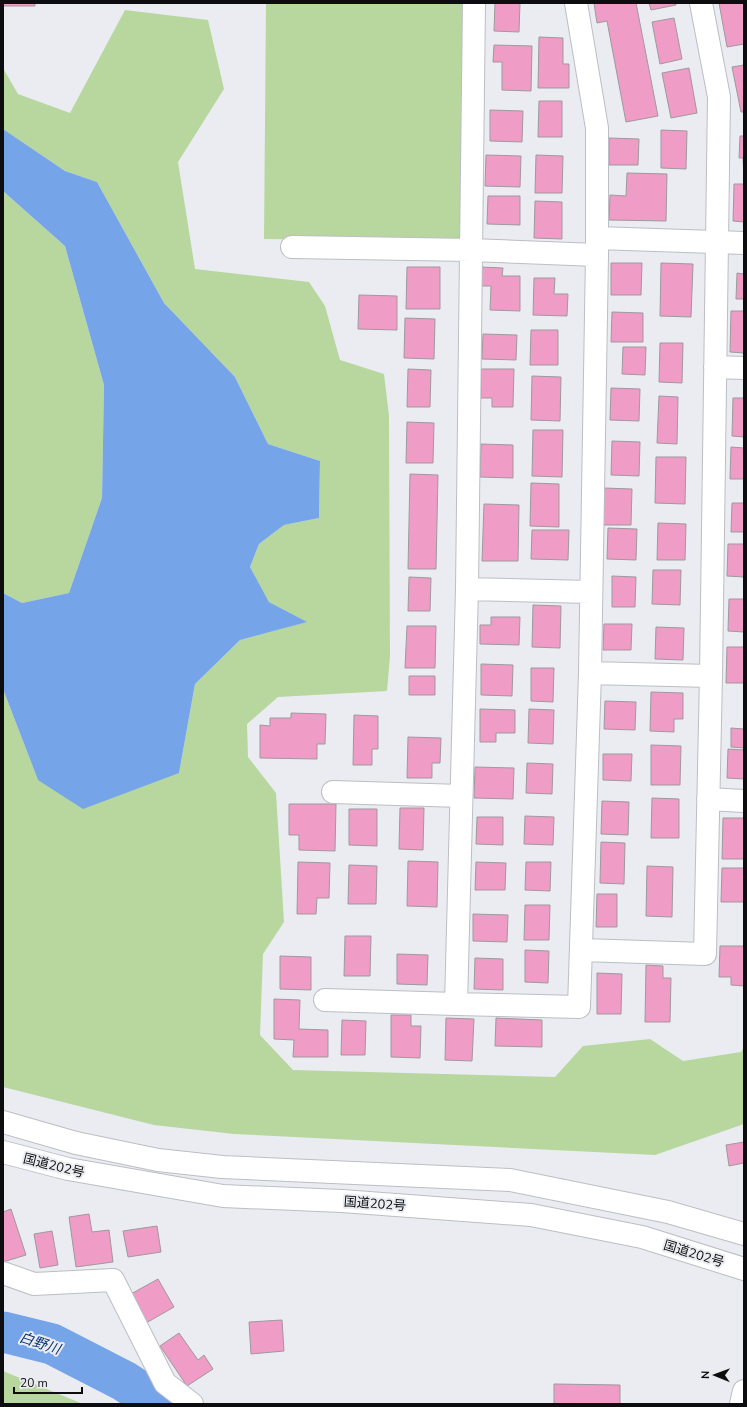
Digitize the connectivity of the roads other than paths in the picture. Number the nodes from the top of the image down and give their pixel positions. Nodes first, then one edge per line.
1 (474, 3) edge
2 (576, 3) edge
3 (701, 3) edge
4 (716, 242) junction
5 (744, 243) edge
6 (292, 247) dead end
7 (597, 247) junction
8 (471, 250) junction
9 (715, 367) junction
10 (744, 368) edge
11 (467, 589) junction
12 (590, 592) junction
13 (590, 673) junction
14 (711, 676) junction
15 (333, 792) dead end
16 (461, 796) junction
17 (708, 799) junction
18 (744, 800) edge
19 (582, 950) junction
20 (325, 1000) dead end
21 (456, 1004) junction
22 (3, 1122) edge
23 (3, 1152) edge
24 (744, 1234) edge
25 (744, 1269) edge
26 (3, 1273) edge
27 (744, 1391) edge
28 (192, 1404) edge
29 (741, 1404) edge

1 - 8 main road
2 - 7 main road
3 - 4 main road
4 - 5 main road
4 - 7 main road
4 - 9 main road
6 - 8 main road
7 - 8 main road
7 - 12 main road
8 - 11 main road
9 - 10 main road
9 - 14 main road
11 - 12 main road
11 - 16 main road
12 - 13 main road
13 - 14 main road
13 - 19 main road
14 - 17 main road
15 - 16 main road
16 - 21 main road
17 - 18 main road
17 - 19 main road
19 - 21 main road
20 - 21 main road
22 - 24 main road, 国道202号
23 - 25 main road, 国道202号
26 - 28 main road
27 - 29 main road

